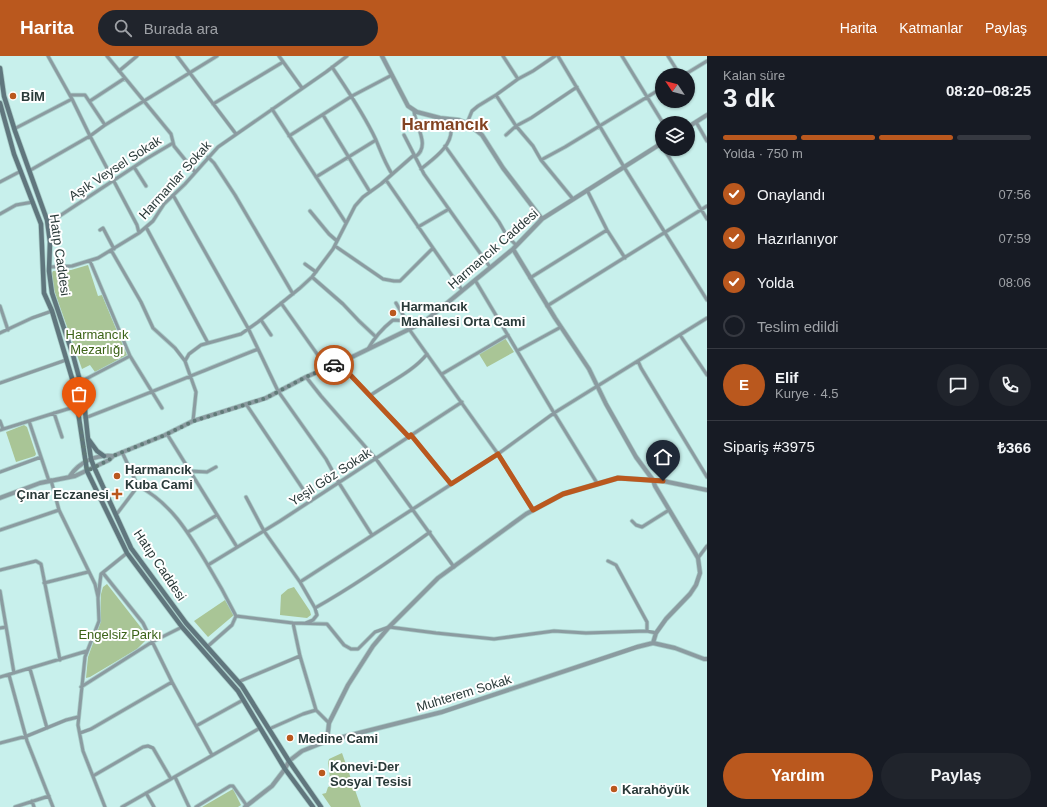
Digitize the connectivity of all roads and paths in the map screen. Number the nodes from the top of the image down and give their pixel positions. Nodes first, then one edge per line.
1 (48, 56) edge
2 (107, 56) edge
3 (137, 56) edge
4 (177, 56) edge
5 (217, 56) edge
6 (279, 56) edge
7 (347, 56) edge
8 (382, 56) edge
9 (503, 56) edge
10 (555, 56) edge
11 (558, 56) edge
12 (622, 56) edge
13 (668, 56) edge
14 (707, 61) edge
15 (283, 62) junction
16 (0, 68) edge
17 (332, 68) junction
18 (676, 68) edge
19 (695, 68) edge
20 (120, 71) junction
21 (191, 73) junction
22 (393, 74) junction
23 (125, 78) junction
24 (518, 79) junction
25 (577, 87) junction
26 (302, 88) junction
27 (655, 92) edge
28 (352, 96) junction
29 (496, 96) junction
30 (71, 97) junction
31 (648, 97) junction
32 (90, 101) junction
33 (144, 101) junction
34 (0, 103) edge
35 (213, 104) junction
36 (272, 109) junction
37 (414, 110) junction
38 (323, 115) junction
39 (707, 115) edge
40 (659, 116) edge
41 (447, 119) junction
42 (696, 122) joint
43 (467, 123) junction
44 (105, 125) junction
45 (516, 126) junction
46 (600, 126) junction
47 (14, 129) junction
48 (236, 134) junction
49 (404, 135) dead end
50 (506, 135) dead end
51 (90, 136) junction
52 (289, 136) junction
53 (376, 140) junction
54 (707, 141) edge
55 (173, 143) junction
56 (445, 146) junction
57 (655, 148) edge
58 (414, 156) junction
59 (668, 156) edge
60 (208, 158) junction
61 (348, 158) junction
62 (541, 160) junction
63 (134, 167) junction
64 (624, 167) junction
65 (422, 169) junction
66 (21, 171) junction
67 (30, 171) junction
68 (195, 172) junction
69 (392, 174) junction
70 (316, 177) junction
71 (113, 180) junction
72 (386, 180) junction
73 (0, 182) edge
74 (146, 186) dead end
75 (587, 190) junction
76 (370, 192) junction
77 (173, 195) junction
78 (573, 199) junction
79 (33, 202) junction
80 (707, 206) edge
81 (449, 209) junction
82 (701, 210) junction
83 (310, 211) dead end
84 (0, 214) edge
85 (542, 219) junction
86 (707, 219) edge
87 (47, 220) junction
88 (346, 223) junction
89 (146, 227) junction
90 (418, 227) junction
91 (100, 230) dead end
92 (607, 230) junction
93 (139, 233) junction
94 (665, 233) junction
95 (337, 241) junction
96 (335, 246) junction
97 (514, 247) junction
98 (433, 248) junction
99 (112, 249) junction
100 (625, 258) junction
101 (90, 261) junction
102 (304, 264) dead end
103 (49, 267) junction
104 (490, 267) junction
105 (316, 272) junction
106 (312, 277) junction
107 (530, 278) junction
108 (475, 280) junction
109 (462, 290) junction
110 (292, 294) junction
111 (707, 300) edge
112 (281, 303) junction
113 (396, 303) dead end
114 (0, 306) edge
115 (548, 306) junction
116 (52, 311) junction
117 (707, 318) edge
118 (260, 320) junction
119 (406, 320) junction
120 (424, 322) junction
121 (560, 327) junction
122 (248, 328) junction
123 (410, 329) junction
124 (8, 330) junction
125 (0, 334) edge
126 (271, 335) dead end
127 (508, 335) junction
128 (680, 335) junction
129 (376, 337) junction
130 (208, 343) junction
131 (258, 349) junction
132 (368, 350) junction
133 (517, 351) junction
134 (427, 354) junction
135 (130, 356) junction
136 (66, 360) junction
137 (185, 361) junction
138 (638, 361) junction
139 (339, 363) junction
140 (327, 368) junction
141 (442, 374) junction
142 (707, 375) edge
143 (191, 376) junction
144 (306, 377) junction
145 (80, 382) junction
146 (0, 383) edge
147 (598, 386) junction
148 (153, 392) junction
149 (278, 392) junction
150 (370, 395) junction
151 (462, 402) junction
152 (246, 404) junction
153 (77, 406) junction
154 (162, 408) dead end
155 (54, 413) junction
156 (554, 413) junction
157 (85, 418) junction
158 (0, 421) edge
159 (29, 421) junction
160 (194, 421) junction
161 (2, 430) edge
162 (167, 434) junction
163 (410, 436) junction
164 (62, 437) dead end
165 (88, 439) junction
166 (122, 452) junction
167 (498, 454) junction
168 (104, 456) junction
169 (113, 456) junction
170 (41, 457) junction
171 (376, 459) junction
172 (88, 460) junction
173 (94, 467) junction
174 (216, 467) dead end
175 (87, 471) junction
176 (190, 471) junction
177 (0, 472) edge
178 (70, 476) junction
179 (707, 477) edge
180 (653, 480) junction
181 (50, 481) junction
182 (339, 483) junction
183 (597, 483) junction
184 (451, 484) junction
185 (138, 486) junction
186 (707, 490) edge
187 (246, 497) dead end
188 (0, 498) edge
189 (311, 501) junction
190 (413, 508) junction
191 (59, 510) junction
192 (533, 510) junction
193 (669, 510) junction
194 (116, 515) junction
195 (217, 515) junction
196 (632, 521) dead end
197 (0, 530) edge
198 (264, 531) junction
199 (188, 532) junction
200 (430, 532) junction
201 (372, 535) junction
202 (707, 546) edge
203 (236, 548) junction
204 (127, 553) junction
205 (698, 558) junction
206 (608, 561) dead end
207 (208, 565) junction
208 (454, 567) junction
209 (0, 570) edge
210 (88, 572) junction
211 (103, 573) junction
212 (300, 582) junction
213 (44, 583) junction
214 (0, 591) edge
215 (98, 598) junction
216 (315, 608) junction
217 (236, 616) junction
218 (293, 623) junction
219 (304, 624) junction
220 (6, 627) junction
221 (182, 627) junction
222 (389, 627) junction
223 (0, 628) edge
224 (647, 631) junction
225 (656, 633) junction
226 (152, 642) junction
227 (653, 643) junction
228 (207, 647) junction
229 (87, 652) junction
230 (300, 656) junction
231 (707, 659) edge
232 (60, 660) junction
233 (30, 669) junction
234 (14, 673) junction
235 (9, 675) junction
236 (0, 677) edge
237 (172, 682) junction
238 (238, 682) junction
239 (81, 688) junction
240 (243, 700) junction
241 (316, 710) junction
242 (78, 716) junction
243 (329, 723) junction
244 (196, 726) junction
245 (47, 728) junction
246 (260, 728) junction
247 (269, 729) junction
248 (80, 733) junction
249 (27, 736) junction
250 (327, 741) junction
251 (0, 743) edge
252 (212, 755) junction
253 (289, 761) junction
254 (285, 769) junction
255 (93, 776) junction
256 (173, 778) junction
257 (146, 793) junction
258 (49, 796) junction
259 (32, 801) junction
260 (246, 806) edge
261 (15, 807) edge
262 (34, 807) edge
263 (54, 807) edge
264 (105, 807) edge
265 (122, 807) edge
266 (154, 807) edge
267 (189, 807) edge
268 (196, 807) edge
269 (313, 807) edge
270 (321, 807) edge

1 - 30 street
2 - 20 street
3 - 20 street
4 - 21 street
5 - 21 street
6 - 15 street
7 - 17 street, Harmanlar Sokak
8 - 22 street
9 - 24 street
10 - 24 street
11 - 25 street
12 - 31 street
13 - 18 street
14 - 19 street
15 - 26 street
15 - 35 street
16 - 47 main road, Hatıp Caddesi
17 - 26 street, Harmanlar Sokak
17 - 28 street
20 - 23 street
21 - 33 street
21 - 35 street
22 - 28 street
22 - 37 street
23 - 32 street
23 - 33 street
24 - 29 street
25 - 45 street
25 - 46 street
26 - 36 street, Harmanlar Sokak
27 - 31 street
28 - 38 street
28 - 53 street
29 - 43 street
29 - 45 street
30 - 32 street
30 - 47 street
30 - 51 street
31 - 40 street
31 - 46 street
32 - 44 street
33 - 44 street
33 - 55 street
34 - 66 main road, Hatıp Caddesi
35 - 48 street
36 - 48 street, Harmanlar Sokak
36 - 52 street
37 - 41 street
37 - 58 street
38 - 52 street
38 - 61 street
39 - 42 street
41 - 43 street
41 - 56 street
42 - 54 street
43 - 85 street
44 - 51 street
45 - 50 street
45 - 62 street
46 - 62 street
46 - 64 street
47 - 67 main road, Hatıp Caddesi
48 - 60 street, Harmanlar Sokak
49 - 58 street
51 - 67 street
51 - 71 street
52 - 70 street
53 - 61 street
53 - 69 street
55 - 63 street, Aşık Veysel Sokak
55 - 68 street
56 - 65 street
56 - 97 street
57 - 64 street, Harmancık Caddesi
58 - 65 street
58 - 69 street
59 - 82 street
60 - 68 street, Harmanlar Sokak
60 - 110 street
61 - 70 street
61 - 76 street
62 - 78 street
63 - 71 street, Aşık Veysel Sokak
63 - 74 street
64 - 75 street, Harmancık Caddesi
64 - 94 street
65 - 81 street
66 - 73 street
66 - 79 main road, Hatıp Caddesi
67 - 87 main road, Hatıp Caddesi
68 - 77 street, Harmanlar Sokak
69 - 72 street
70 - 88 street
71 - 87 street, Aşık Veysel Sokak
71 - 93 street
72 - 76 street
72 - 90 street
75 - 78 street, Harmancık Caddesi
75 - 92 street
76 - 88 street
77 - 89 street, Harmanlar Sokak
77 - 122 street
78 - 85 street, Harmancık Caddesi
79 - 84 street
79 - 116 main road, Hatıp Caddesi
80 - 82 street
81 - 90 street
81 - 104 street
82 - 86 street
82 - 94 street
83 - 95 street
85 - 97 street, Harmancık Caddesi
87 - 103 main road, Hatıp Caddesi
88 - 95 street
89 - 93 street, Harmanlar Sokak
89 - 130 street
90 - 98 street
91 - 99 street
92 - 100 street
92 - 107 street
93 - 99 street, Harmanlar Sokak
94 - 100 street
94 - 111 street
95 - 96 street
96 - 98 street
96 - 105 street
97 - 104 street, Harmancık Caddesi
97 - 107 street
98 - 109 street
99 - 101 street, Harmanlar Sokak
99 - 137 street
100 - 115 street
101 - 103 street, Harmanlar Sokak
101 - 135 street
102 - 105 street
103 - 145 main road, Hatıp Caddesi
104 - 108 street, Harmancık Caddesi
105 - 106 street
106 - 110 street
106 - 129 street
107 - 115 street
108 - 109 street, Harmancık Caddesi
108 - 127 street
109 - 120 street, Harmancık Caddesi
110 - 112 street
112 - 118 street
112 - 140 street
113 - 119 street
114 - 124 street
115 - 121 street
116 - 124 street
116 - 136 main road, Hatıp Caddesi
117 - 128 street
118 - 122 street
118 - 126 street
119 - 120 street
119 - 129 street
120 - 123 street, Harmancık Caddesi
121 - 133 street
121 - 147 street
122 - 130 street
122 - 131 street
123 - 132 street, Harmancık Caddesi
123 - 134 street
124 - 125 street
127 - 133 street
127 - 141 street
128 - 138 street
128 - 142 street
129 - 132 street
130 - 137 street
131 - 143 street
131 - 149 street
132 - 139 street, Harmancık Caddesi
133 - 156 street
134 - 141 street
134 - 150 street
135 - 145 street
135 - 148 street
136 - 146 street
136 - 153 main road, Hatıp Caddesi
137 - 143 street
138 - 147 street
138 - 179 street
139 - 140 street, Harmancık Caddesi
139 - 150 street
140 - 144 street, Harmancık Caddesi
141 - 151 street
143 - 148 street
143 - 160 street
144 - 149 street, Harmancık Caddesi
144 - 171 street
145 - 157 main road, Hatıp Caddesi
147 - 156 street
147 - 180 street
148 - 154 street
148 - 157 street
149 - 152 street, Harmancık Caddesi
149 - 182 street
150 - 163 street
151 - 163 street, Yeşil Göz Sokak
151 - 167 street
152 - 160 street, Harmancık Caddesi
152 - 189 street
153 - 155 street
153 - 172 main road, Hatıp Caddesi
155 - 159 street
155 - 164 street
156 - 167 street
156 - 183 street
157 - 165 main road, Hatıp Caddesi
158 - 161 street
159 - 161 street
159 - 170 street
160 - 162 street, Harmancık Caddesi
162 - 166 street, Harmancık Caddesi
162 - 176 street
163 - 171 street, Yeşil Göz Sokak
163 - 184 street
165 - 168 main road
165 - 172 main road, Hatıp Caddesi
166 - 169 street, Harmancık Caddesi
166 - 185 street
167 - 184 street
167 - 192 street
168 - 169 street
168 - 172 street
169 - 173 street, Harmancık Caddesi
170 - 177 street
170 - 181 street
171 - 182 street, Yeşil Göz Sokak
171 - 190 street
172 - 173 main road, Hatıp Caddesi
172 - 175 main road, Hatıp Caddesi
172 - 178 street
173 - 175 street, Harmancık Caddesi
173 - 194 main road, Hatıp Caddesi
174 - 176 street
175 - 178 street, Harmancık Caddesi
175 - 204 main road, Hatıp Caddesi
176 - 195 street
178 - 181 street
180 - 183 street
180 - 186 street
180 - 193 street
181 - 188 street
181 - 191 street
182 - 189 street, Yeşil Göz Sokak
182 - 201 street
183 - 192 street
184 - 190 street
185 - 194 street
185 - 199 street
187 - 198 street
189 - 198 street, Yeşil Göz Sokak
190 - 200 street
190 - 201 street
191 - 197 street
191 - 210 street
192 - 208 street
193 - 196 street
193 - 205 street
194 - 228 main road, Hatıp Caddesi
195 - 199 street
195 - 203 street
198 - 203 street, Yeşil Göz Sokak
198 - 212 street
199 - 207 street
200 - 208 street
200 - 216 street
201 - 212 street
202 - 205 street
203 - 207 street, Yeşil Göz Sokak
204 - 211 street
204 - 221 main road, Hatıp Caddesi
205 - 225 street
206 - 224 street
207 - 217 street
208 - 222 street
209 - 213 street
210 - 213 street
210 - 215 street
211 - 215 street
211 - 226 street
212 - 216 street
213 - 232 street
214 - 220 street
215 - 229 street
216 - 219 street
217 - 218 street
217 - 228 street
218 - 219 street
218 - 230 street
219 - 222 street
220 - 223 street
220 - 234 street
221 - 226 street
221 - 240 main road, Hatıp Caddesi
222 - 224 street
222 - 243 street
224 - 225 street
225 - 227 street
226 - 237 street
226 - 239 street
227 - 231 street, Muhterem Sokak
227 - 250 street, Muhterem Sokak
228 - 238 main road, Hatıp Caddesi
229 - 232 street
229 - 239 street
230 - 238 street
230 - 241 street
232 - 233 street
233 - 234 street
233 - 245 street
234 - 235 street
235 - 236 street
235 - 249 street
237 - 244 street
237 - 248 street
238 - 247 main road, Hatıp Caddesi
239 - 242 street
240 - 244 street
240 - 246 main road, Hatıp Caddesi
241 - 243 street
241 - 247 street
242 - 245 street
242 - 248 street
243 - 250 street
244 - 252 street
245 - 249 street
246 - 252 street
246 - 254 main road, Hatıp Caddesi
247 - 253 main road, Hatıp Caddesi
248 - 255 street
249 - 251 street
249 - 258 street
250 - 253 street, Muhterem Sokak
252 - 256 street
253 - 254 street, Muhterem Sokak
253 - 270 main road, Hatıp Caddesi
254 - 260 street, Muhterem Sokak
254 - 269 main road, Hatıp Caddesi
255 - 256 street
255 - 264 street
256 - 257 street
256 - 267 street
257 - 265 street
257 - 266 street
258 - 259 street
258 - 263 street
259 - 261 street
259 - 262 street
260 - 268 street

